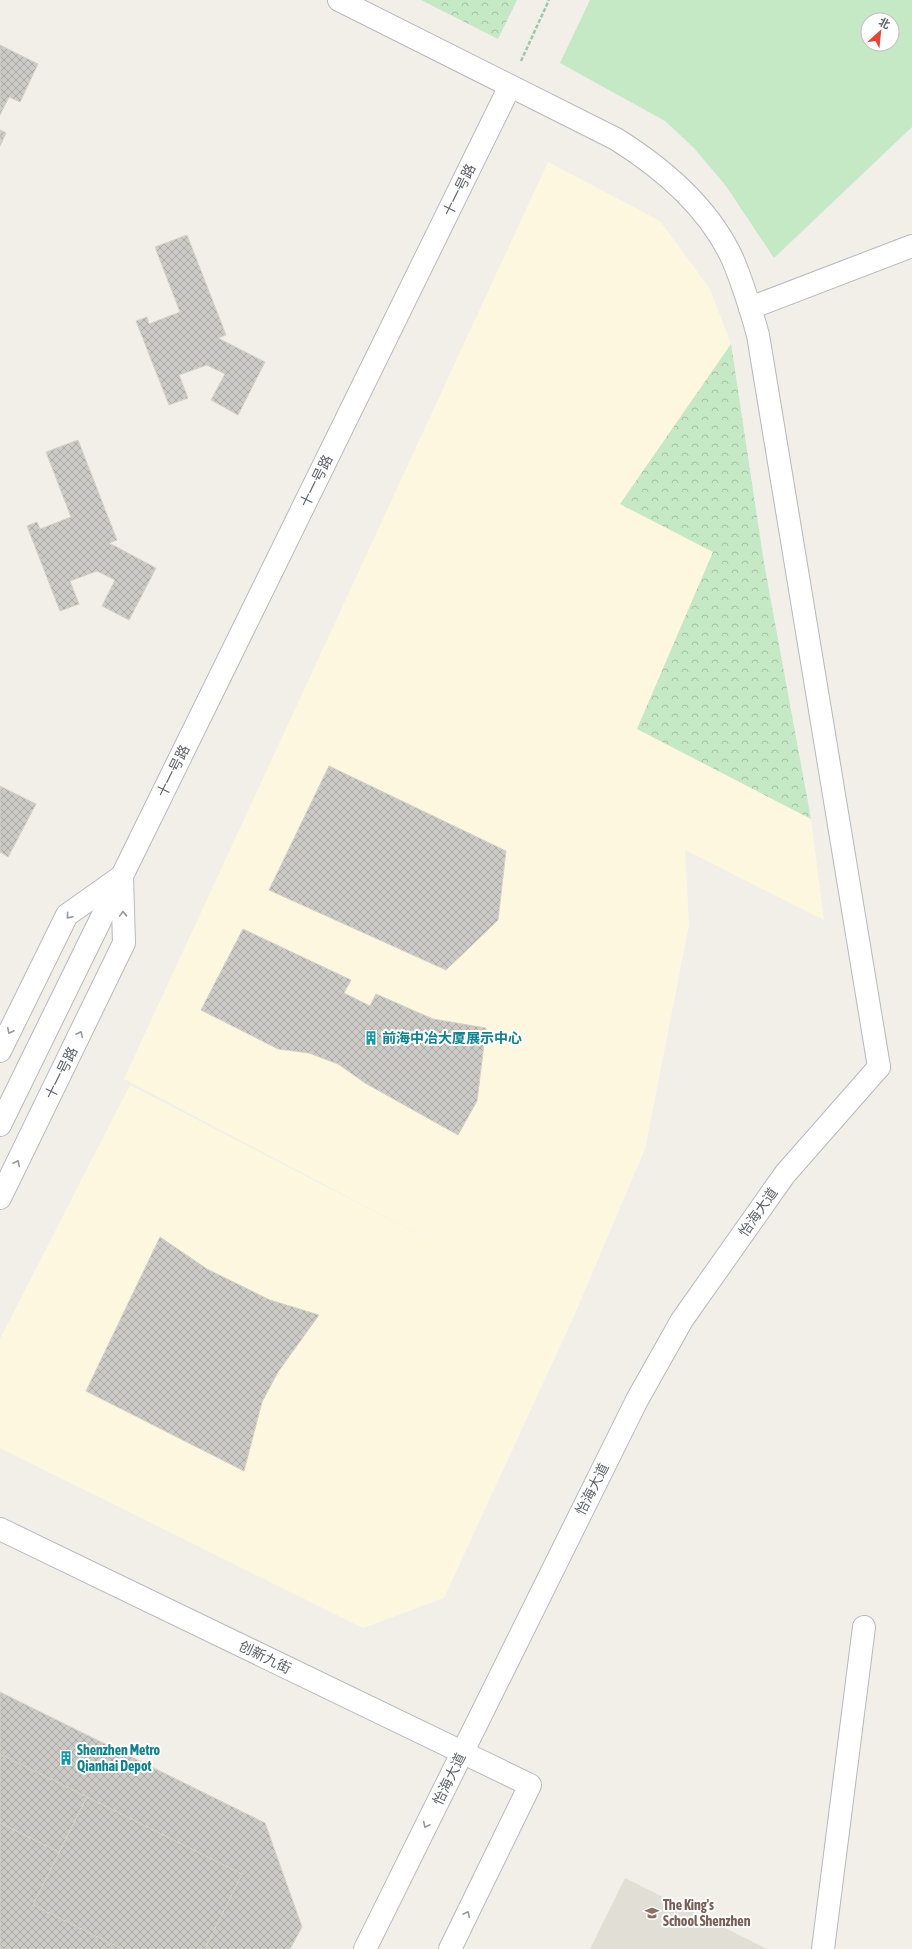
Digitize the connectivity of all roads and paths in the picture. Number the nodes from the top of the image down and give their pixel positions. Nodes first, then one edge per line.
1 (339, 0) edge
2 (549, 0) edge
3 (510, 86) junction
4 (912, 246) edge
5 (750, 308) junction
6 (122, 876) junction
7 (0, 1051) edge
8 (0, 1125) edge
9 (0, 1198) edge
10 (0, 1529) edge
11 (864, 1627) dead end
12 (462, 1753) junction
13 (365, 1949) edge
14 (450, 1949) edge
15 (823, 1949) edge

1 - 3 street
2 - 3 path
3 - 5 street
3 - 6 street, 十一号路
4 - 5 street
5 - 12 street, 怡海大道
6 -> 7 street, 十一号路
6 - 8 street
9 -> 6 street, 十一号路
10 - 12 street, 创新九街
11 - 15 street
12 -> 13 street, 怡海大道
14 -> 12 street, 创新九街

